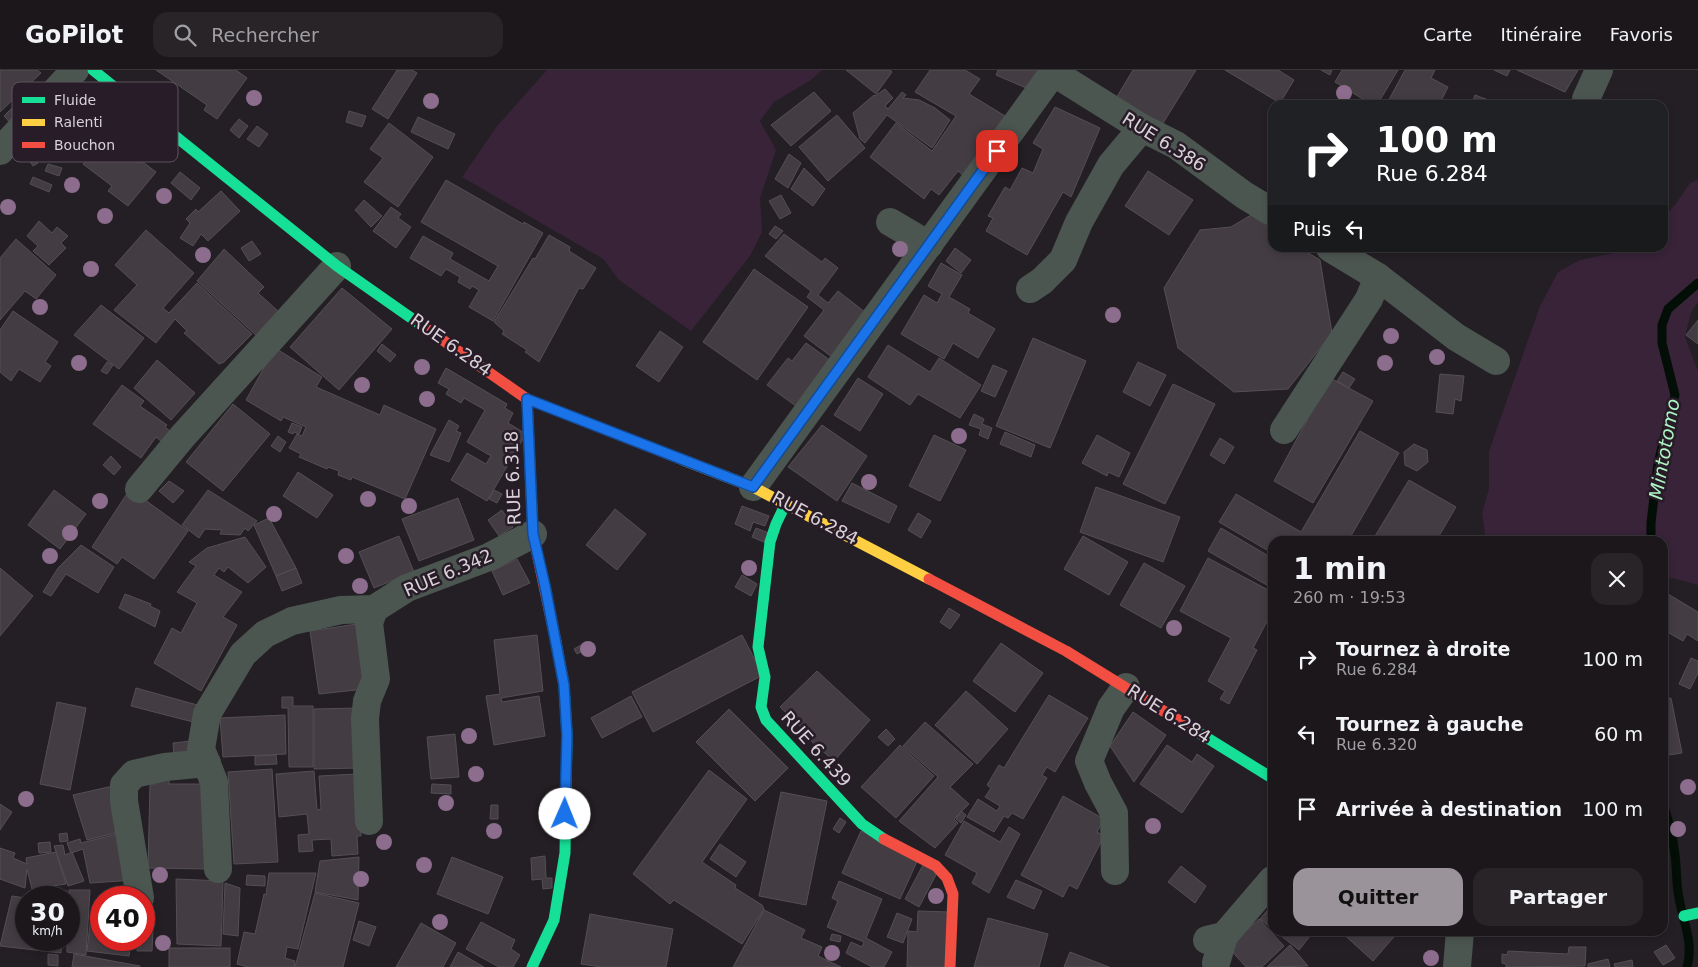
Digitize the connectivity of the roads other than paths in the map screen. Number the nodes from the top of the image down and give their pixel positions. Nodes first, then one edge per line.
1 (75, 70) edge
2 (93, 70) edge
3 (1599, 70) edge
4 (1054, 72) edge
5 (65, 82) edge
6 (108, 82) edge
7 (1586, 99) dead end
8 (1142, 128) junction
9 (178, 138) edge
10 (12, 139) edge
11 (0, 151) edge
12 (1268, 210) edge
13 (890, 222) dead end
14 (929, 245) junction
15 (1337, 252) edge
16 (337, 266) junction
17 (1378, 277) junction
18 (1030, 288) dead end
19 (1496, 360) dead end
20 (527, 399) junction
21 (1284, 430) dead end
22 (753, 487) junction
23 (139, 489) dead end
24 (786, 502) junction
25 (533, 534) junction
26 (374, 609) junction
27 (1126, 687) junction
28 (207, 763) junction
29 (1268, 776) edge
30 (370, 821) dead end
31 (218, 869) dead end
32 (1115, 871) dead end
33 (1268, 885) edge
34 (138, 886) edge
35 (1460, 936) edge
36 (1216, 946) dead end
37 (532, 967) edge
38 (950, 967) edge
39 (1457, 967) edge

1 - 5 street
2 - 6 street, RUE 6.284
3 - 7 street
4 - 8 street, RUE 6.386
4 - 14 street
8 - 12 street, RUE 6.386
8 - 18 street
9 - 16 street, RUE 6.284
10 - 11 street
13 - 14 street
14 - 22 street
15 - 17 street
16 - 20 street, RUE 6.284
16 - 23 street
17 - 19 street
17 - 21 street
20 - 22 street, RUE 6.284
20 - 25 street, RUE 6.318
22 - 24 street, RUE 6.284
24 - 27 street, RUE 6.284
24 - 38 street, RUE 6.439
25 - 26 street, RUE 6.342
25 - 37 street, RUE 6.318
26 - 28 street
26 - 30 street
27 - 29 street, RUE 6.284
27 - 32 street
28 - 31 street
28 - 34 street
33 - 36 street
35 - 39 street

